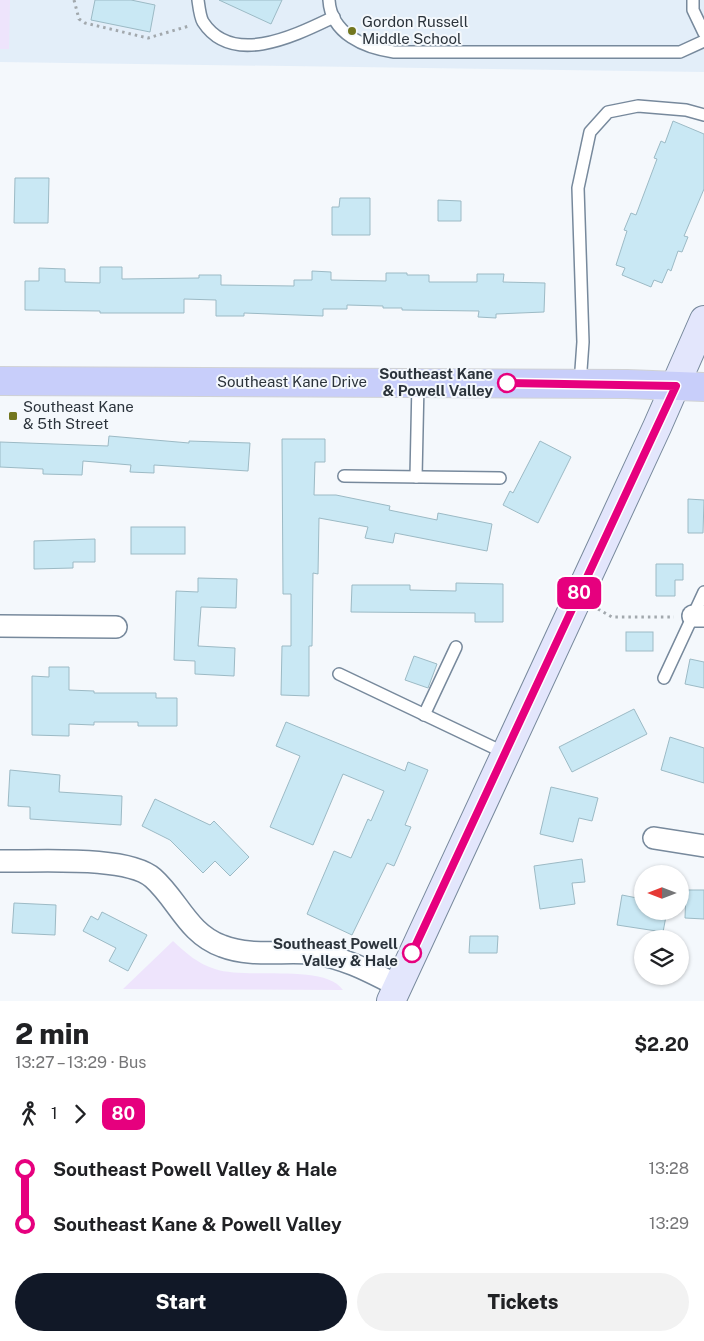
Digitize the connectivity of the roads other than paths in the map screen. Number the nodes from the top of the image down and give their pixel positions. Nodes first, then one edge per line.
1 (198, 0) edge
2 (329, 0) edge
3 (694, 0) edge
4 (334, 17) junction
5 (704, 33) edge
6 (704, 41) edge
7 (704, 115) edge
8 (704, 320) edge
9 (0, 380) edge
10 (418, 383) junction
11 (580, 384) junction
12 (676, 386) junction
13 (704, 387) edge
14 (344, 476) dead end
15 (416, 477) junction
16 (500, 478) dead end
17 (704, 592) edge
18 (695, 620) edge
19 (0, 626) edge
20 (116, 627) dead end
21 (456, 647) dead end
22 (338, 674) dead end
23 (664, 678) dead end
24 (424, 715) junction
25 (505, 754) junction
26 (654, 838) dead end
27 (704, 846) edge
28 (0, 861) edge
29 (394, 993) edge

1 - 4 lane
2 - 4 lane
3 - 5 lane
4 - 6 lane
7 - 11 lane
8 - 12 main road
9 - 10 main road, Southeast Kane Drive
10 - 11 main road, Southeast Kane Drive
10 - 15 lane
11 - 12 main road, Southeast Kane Drive
12 - 13 main road, Southeast Kane Drive
12 - 25 main road
14 - 15 lane
15 - 16 lane
17 - 18 lane
18 - 23 lane
19 - 20 street
21 - 24 lane
22 - 24 lane
24 - 25 lane
25 - 29 main road
26 - 27 street
28 - 29 street

